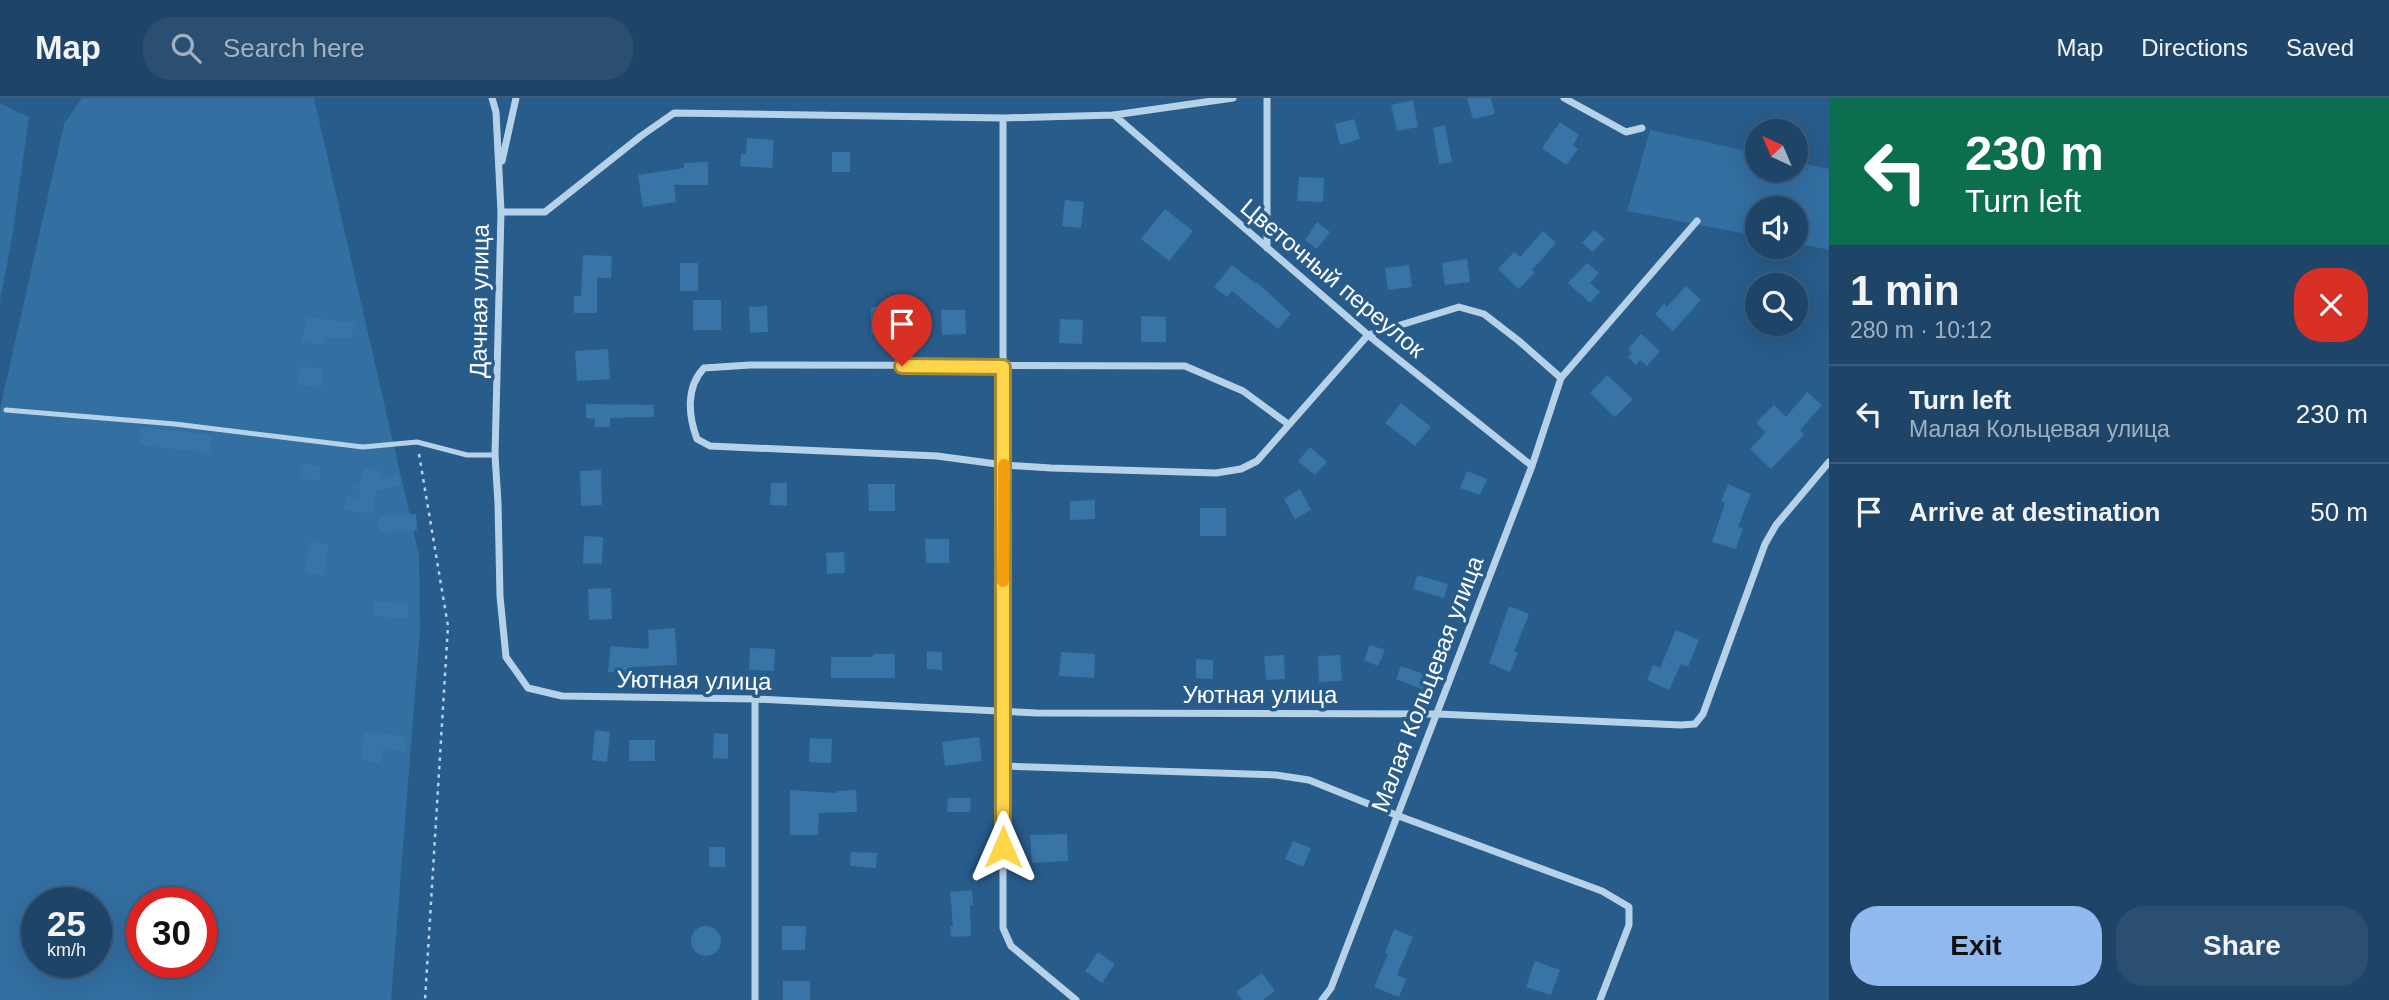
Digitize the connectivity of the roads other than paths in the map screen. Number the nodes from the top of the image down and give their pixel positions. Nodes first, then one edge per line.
1 (492, 98) edge
2 (516, 98) edge
3 (1233, 98) edge
4 (1267, 98) edge
5 (1564, 98) edge
6 (1114, 114) junction
7 (1003, 118) junction
8 (1642, 128) dead end
9 (500, 172) junction
10 (500, 212) junction
11 (1697, 222) dead end
12 (1267, 248) junction
13 (1368, 335) junction
14 (1003, 367) junction
15 (1561, 378) junction
16 (6, 410) dead end
17 (1288, 424) junction
18 (495, 455) junction
19 (1829, 462) edge
20 (1004, 465) junction
21 (1532, 466) junction
22 (528, 688) joint
23 (755, 699) junction
24 (1003, 711) junction
25 (1438, 714) junction
26 (1003, 766) junction
27 (1396, 815) junction
28 (755, 1000) edge
29 (1076, 1000) edge
30 (1322, 1000) edge
31 (1600, 1000) edge

1 - 9 street
2 - 9 street
3 - 6 street, Дачная улица
4 - 12 street
5 - 8 street
6 - 7 street, Дачная улица
6 - 12 street, Цветочный переулок
7 - 10 street, Дачная улица
7 - 14 street
9 - 10 street
10 - 18 street, Дачная улица
11 - 15 street, Малая Кольцевая улица
12 - 13 street, Цветочный переулок
13 - 15 street
13 - 17 street
13 - 21 street, Цветочный переулок
14 - 17 street
14 - 20 street
14 - 20 street
15 - 21 street, Малая Кольцевая улица
16 - 18 lane
17 - 20 street
18 - 22 street, Дачная улица
19 - 25 street, Уютная улица
20 - 24 street
21 - 25 street, Малая Кольцевая улица
22 - 23 street, Уютная улица
23 - 24 street, Уютная улица
23 - 28 street
24 - 25 street, Уютная улица
24 - 26 street
25 - 27 street, Малая Кольцевая улица
26 - 27 street
26 - 29 street
27 - 30 street, Малая Кольцевая улица
27 - 31 street

